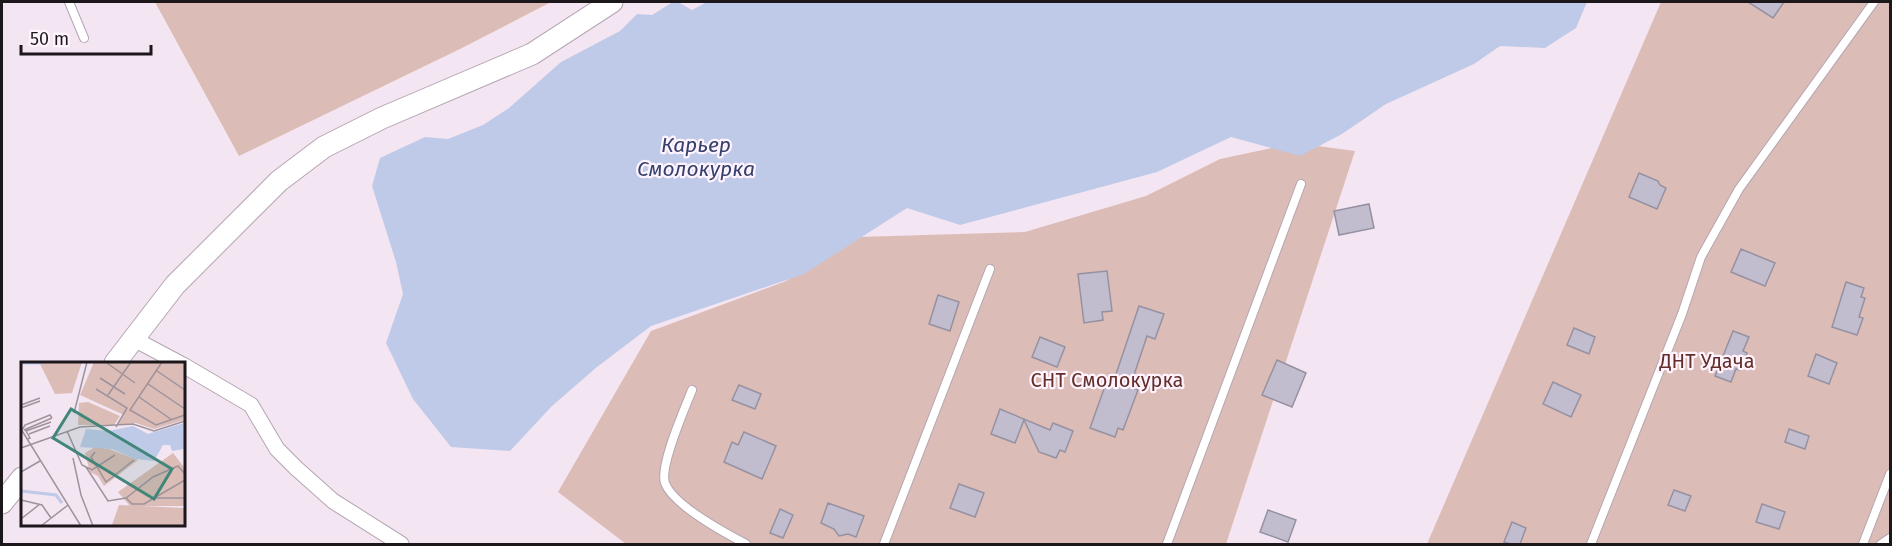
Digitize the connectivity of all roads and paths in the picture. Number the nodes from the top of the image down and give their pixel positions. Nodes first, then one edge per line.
1 (69, 2) edge
2 (612, 2) edge
3 (1874, 2) edge
4 (84, 38) dead end
5 (1301, 184) dead end
6 (990, 269) dead end
7 (135, 339) junction
8 (116, 362) edge
9 (177, 362) edge
10 (184, 366) edge
11 (692, 390) dead end
12 (1890, 474) edge
13 (21, 478) edge
14 (2, 503) edge
15 (1890, 538) edge
16 (401, 544) edge
17 (746, 544) edge
18 (884, 544) edge
19 (1167, 544) edge
20 (1591, 544) edge
21 (1863, 544) edge
22 (1881, 544) edge

1 - 4 lane
2 - 7 street
3 - 20 lane
5 - 19 lane
6 - 18 lane
7 - 8 street
7 - 9 street
10 - 16 street
11 - 17 lane
12 - 21 lane
13 - 14 street
15 - 22 lane

